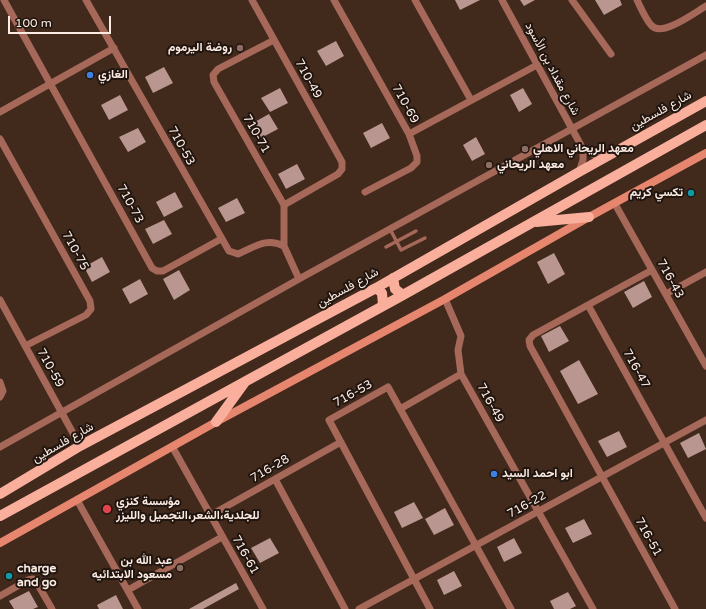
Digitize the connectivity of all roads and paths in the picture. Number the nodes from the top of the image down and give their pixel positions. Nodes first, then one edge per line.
1 (4, 0) edge
2 (86, 0) edge
3 (252, 0) edge
4 (334, 0) edge
5 (415, 0) edge
6 (502, 0) edge
7 (572, 0) edge
8 (637, 0) edge
9 (706, 6) edge
10 (274, 40) junction
11 (114, 48) junction
12 (611, 54) dead end
13 (706, 55) edge
14 (537, 65) junction
15 (50, 84) junction
16 (471, 100) junction
17 (706, 101) edge
18 (0, 112) edge
19 (706, 125) edge
20 (572, 130) junction
21 (409, 134) junction
22 (0, 139) edge
23 (583, 149) junction
24 (706, 153) edge
25 (605, 157) junction
26 (579, 172) junction
27 (365, 192) dead end
28 (615, 204) junction
29 (284, 205) junction
30 (589, 217) junction
31 (532, 222) junction
32 (390, 229) junction
33 (416, 230) dead end
34 (425, 238) dead end
35 (221, 239) junction
36 (396, 240) junction
37 (284, 246) junction
38 (386, 247) dead end
39 (652, 270) junction
40 (706, 272) edge
41 (393, 278) junction
42 (299, 279) junction
43 (376, 288) junction
44 (666, 294) junction
45 (403, 295) junction
46 (445, 299) junction
47 (0, 301) edge
48 (383, 305) junction
49 (588, 305) junction
50 (25, 346) junction
51 (706, 366) edge
52 (461, 374) junction
53 (247, 380) junction
54 (0, 382) edge
55 (0, 397) edge
56 (400, 408) junction
57 (62, 412) junction
58 (706, 420) edge
59 (216, 422) junction
60 (340, 442) junction
61 (665, 443) junction
62 (80, 446) junction
63 (0, 447) edge
64 (173, 448) junction
65 (603, 476) junction
66 (275, 479) junction
67 (0, 494) edge
68 (78, 500) junction
69 (538, 512) junction
70 (0, 516) edge
71 (211, 516) junction
72 (706, 518) edge
73 (222, 537) junction
74 (0, 543) edge
75 (476, 546) junction
76 (413, 579) junction
77 (128, 590) junction
78 (0, 596) edge
79 (52, 609) edge
80 (138, 609) edge
81 (263, 609) edge
82 (345, 609) edge
83 (359, 609) edge
84 (430, 609) edge
85 (511, 609) edge
86 (593, 609) edge
87 (675, 609) edge

1 - 15 street, 710-73
2 - 11 street, 710-53
3 - 10 street, 710-49
4 - 21 street, 710-69
5 - 16 street
6 - 14 street, شارع مقداد بن الأسود
7 - 12 street
8 - 9 street
10 - 29 street, 710-49
10 - 29 street, 710-71
11 - 15 street
11 - 35 street, 710-53
13 - 20 street
14 - 16 street, 710-69
14 - 20 street, شارع مقداد بن الأسود
15 - 18 street
15 - 35 street, 710-73
16 - 21 street, 710-69
17 - 25 main road, شارع فلسطين
19 - 31 main road
20 - 23 street, شارع مقداد بن الأسود
20 - 32 street
21 - 27 street
22 - 50 street, 710-75
23 - 25 street
23 - 26 street
24 - 28 street
25 - 26 main road, شارع فلسطين
26 - 41 main road, شارع فلسطين
28 - 30 street
28 - 39 street, 716-43
29 - 37 street
30 - 31 main road
30 - 46 street
31 - 45 main road
32 - 36 lane
32 - 42 street
33 - 36 lane
34 - 36 lane
35 - 37 street, 710-53
36 - 38 lane
37 - 42 street
39 - 44 street, 716-43
39 - 49 street
40 - 44 street
41 - 43 main road, شارع فلسطين
41 - 45 main road
42 - 57 street
43 - 48 main road
43 - 62 main road, شارع فلسطين
44 - 51 street, 716-43
45 - 48 main road
46 - 52 street, 716-49
46 - 59 street
47 - 50 street, 710-59
48 - 53 main road
49 - 61 street, 716-47
49 - 65 street
50 - 57 street, 710-59
52 - 56 street
52 - 69 street, 716-49
53 - 59 main road
53 - 70 main road
54 - 55 street
56 - 60 street, 716-53
56 - 75 street, 716-53
57 - 62 street, 710-59
57 - 63 street
58 - 61 street, 716-22
59 - 64 street
60 - 66 street, 716-28
60 - 76 street, 716-53
61 - 65 street, 716-22
61 - 72 street, 716-47
62 - 67 main road, شارع فلسطين
64 - 68 street
64 - 71 street, 716-61
65 - 69 street, 716-22
65 - 87 street, 716-51
66 - 71 street, 716-28
66 - 82 street
68 - 74 street
68 - 77 street
69 - 75 street, 716-22
69 - 86 street
71 - 73 street, 716-61
73 - 77 street
73 - 81 street, 716-61
75 - 76 street, 716-22
75 - 85 street, 716-53
76 - 83 street, 716-22
76 - 84 street, 716-53
77 - 80 street
78 - 79 street

